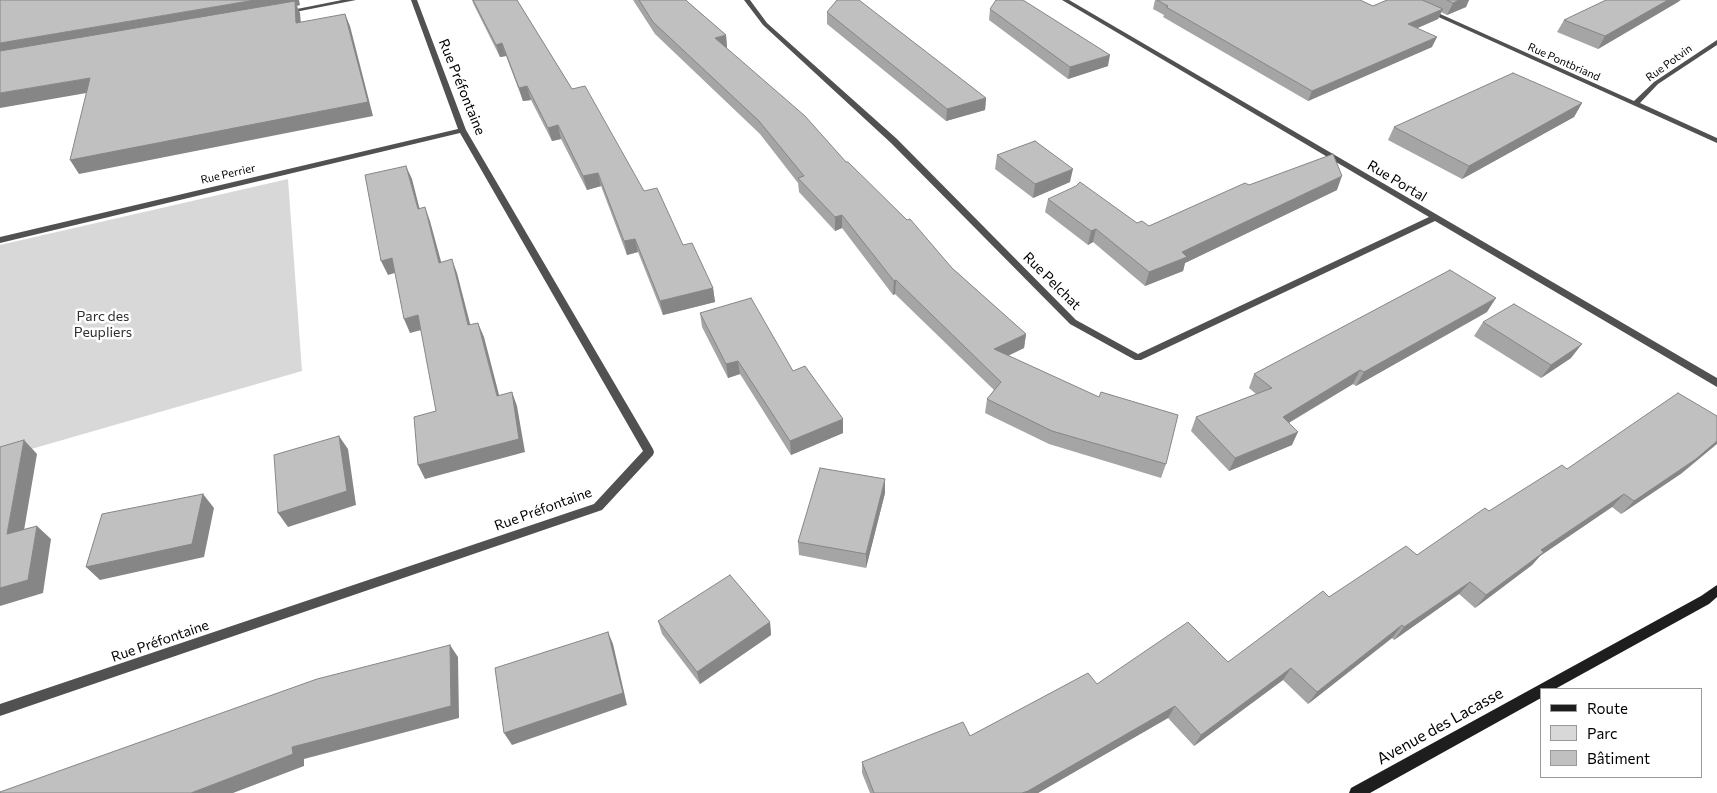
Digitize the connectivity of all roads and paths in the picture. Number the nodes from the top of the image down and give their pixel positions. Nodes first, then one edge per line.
1 (353, 0) edge
2 (414, 0) edge
3 (747, 0) edge
4 (1065, 0) edge
5 (1404, 0) edge
6 (275, 14) edge
7 (1717, 42) edge
8 (1635, 104) junction
9 (462, 130) junction
10 (1717, 140) edge
11 (1434, 218) junction
12 (0, 240) edge
13 (1717, 383) edge
14 (1717, 590) edge
15 (1546, 688) edge
16 (1540, 691) edge
17 (0, 710) edge
18 (1356, 793) edge

1 - 6 street
2 - 9 street, Rue Préfontaine
3 - 11 street, Rue Pelchat
4 - 11 street, Rue Portal
5 - 8 street, Rue Pontbriand
7 - 8 street, Rue Potvin
8 - 10 street, Rue Pontbriand
9 - 12 street, Rue Perrier
9 - 17 street, Rue Préfontaine
11 - 13 street, Rue Portal
14 - 15 street, Avenue des Lacasse
16 - 18 street, Avenue des Lacasse

